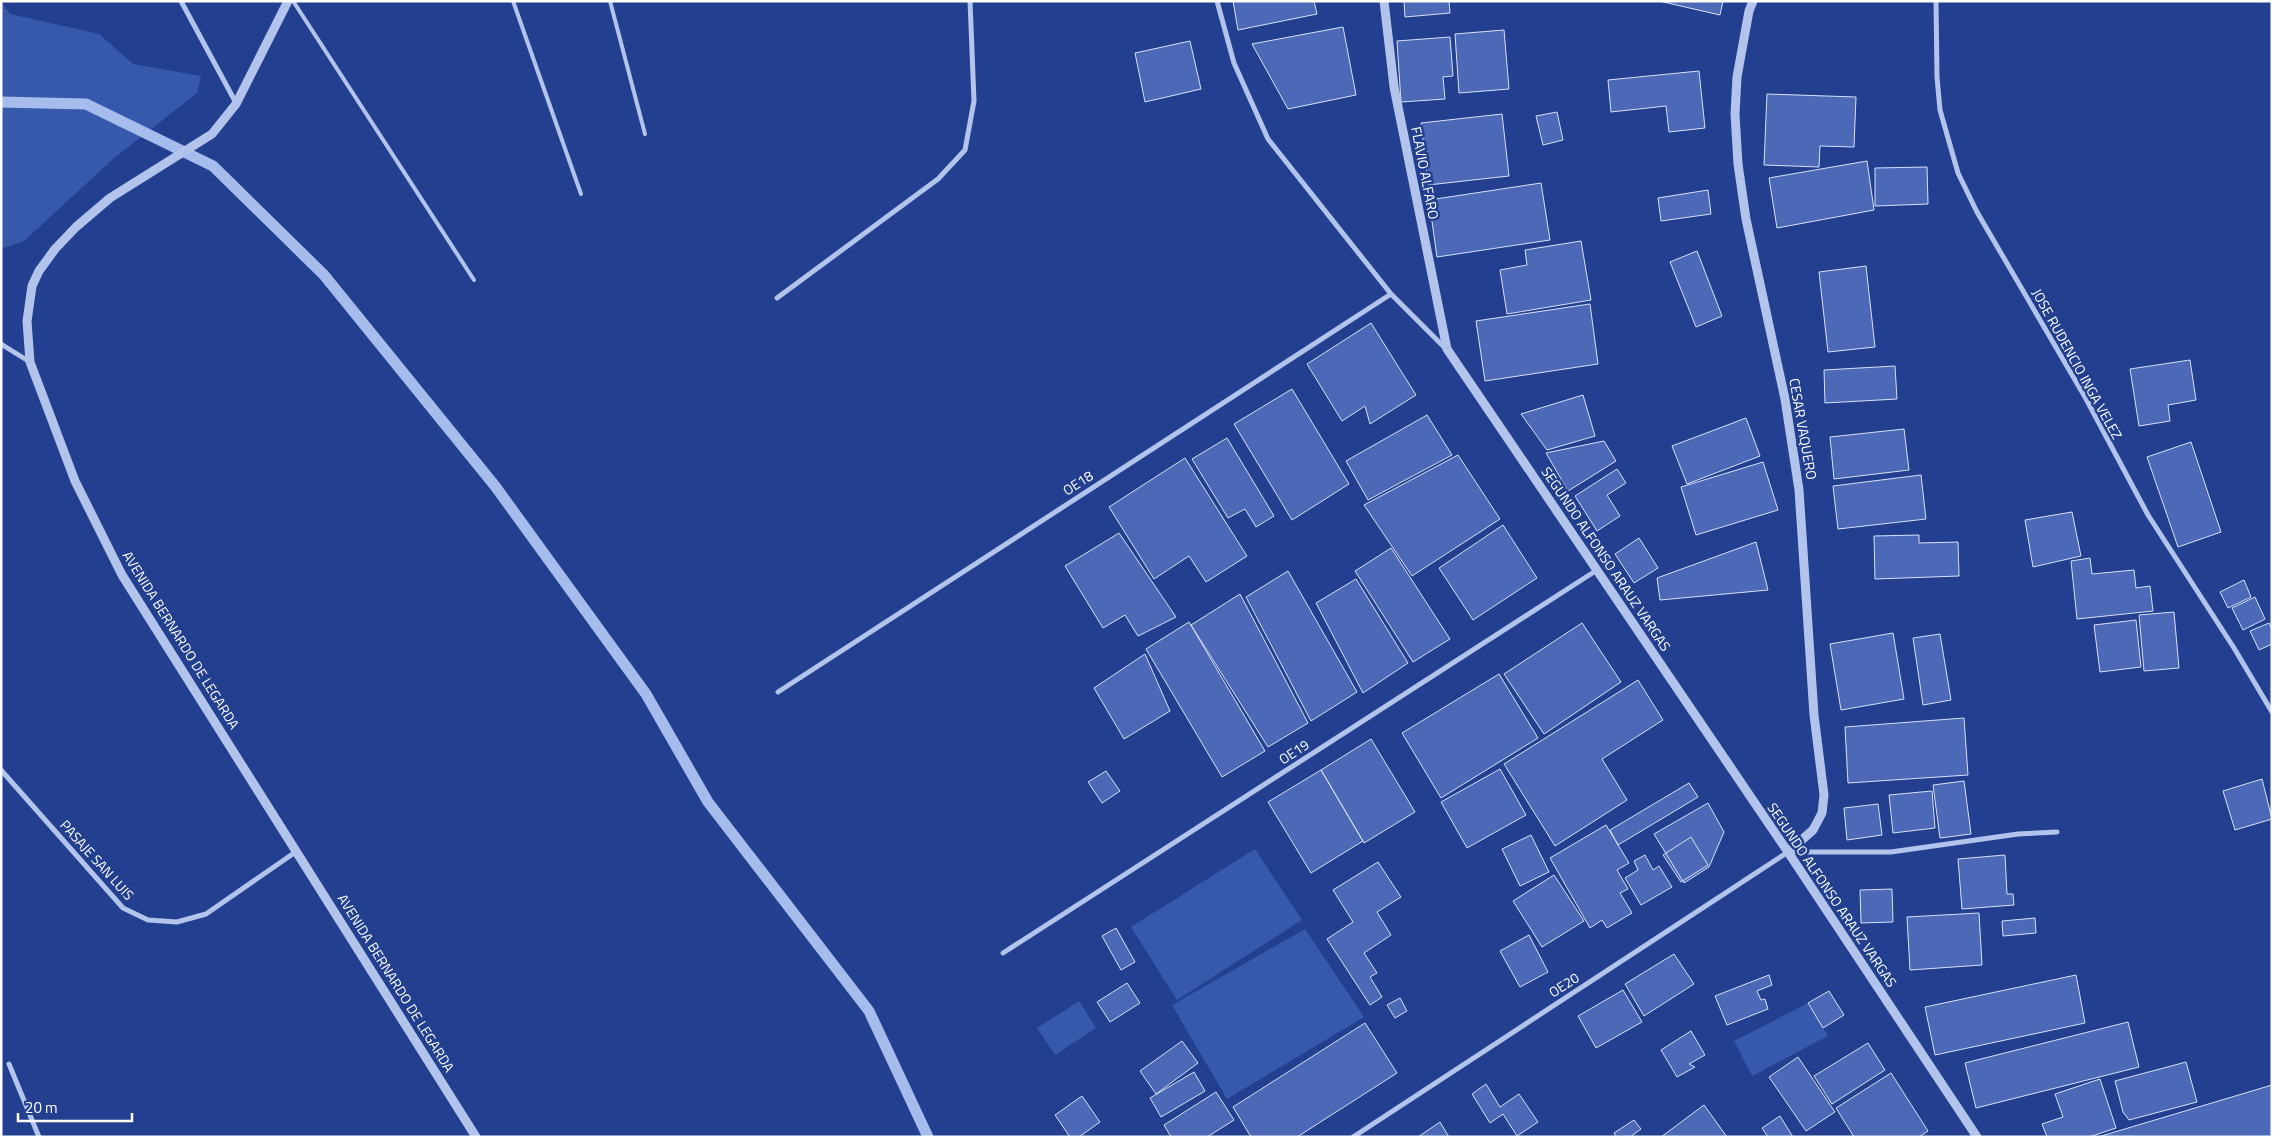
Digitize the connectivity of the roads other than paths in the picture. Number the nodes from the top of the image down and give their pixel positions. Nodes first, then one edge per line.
1 (181, 1) edge
2 (288, 1) edge
3 (293, 1) edge
4 (513, 1) edge
5 (610, 1) edge
6 (970, 1) edge
7 (1217, 1) edge
8 (1384, 1) edge
9 (1753, 1) edge
10 (1936, 1) edge
11 (236, 104) junction
12 (645, 134) dead end
13 (581, 194) dead end
14 (474, 280) dead end
15 (1391, 294) junction
16 (778, 298) dead end
17 (1, 344) edge
18 (1446, 349) junction
19 (30, 362) junction
20 (1597, 570) junction
21 (778, 692) dead end
22 (2272, 712) edge
23 (1, 770) edge
24 (2057, 832) dead end
25 (297, 851) junction
26 (1788, 852) junction
27 (1003, 953) dead end
28 (9, 1064) dead end
29 (39, 1137) edge
30 (476, 1137) edge
31 (1353, 1137) edge
32 (1977, 1137) edge

1 - 11 street
2 - 11 street, AVENIDA BERNARDO DE LEGARDA
3 - 14 lane
4 - 13 lane
5 - 12 lane
6 - 16 street
7 - 15 street, SEGUNDO ALFONSO ARAUZ VARGAS
8 - 18 street, FLAVIO ALFARO
9 - 26 street, CESAR VAQUERO
10 - 22 street, JOSE RUDENCIO INGA VELEZ
11 - 19 street, AVENIDA BERNARDO DE LEGARDA
15 - 18 street, SEGUNDO ALFONSO ARAUZ VARGAS
15 - 21 street, OE18
17 - 19 street
18 - 20 street, SEGUNDO ALFONSO ARAUZ VARGAS
19 - 25 street, AVENIDA BERNARDO DE LEGARDA
20 - 26 street, SEGUNDO ALFONSO ARAUZ VARGAS
20 - 27 street, OE19
23 - 25 street, PASAJE SAN LUIS
24 - 26 street
25 - 30 street, AVENIDA BERNARDO DE LEGARDA
26 - 31 street, OE20
26 - 32 street, SEGUNDO ALFONSO ARAUZ VARGAS
28 - 29 street

